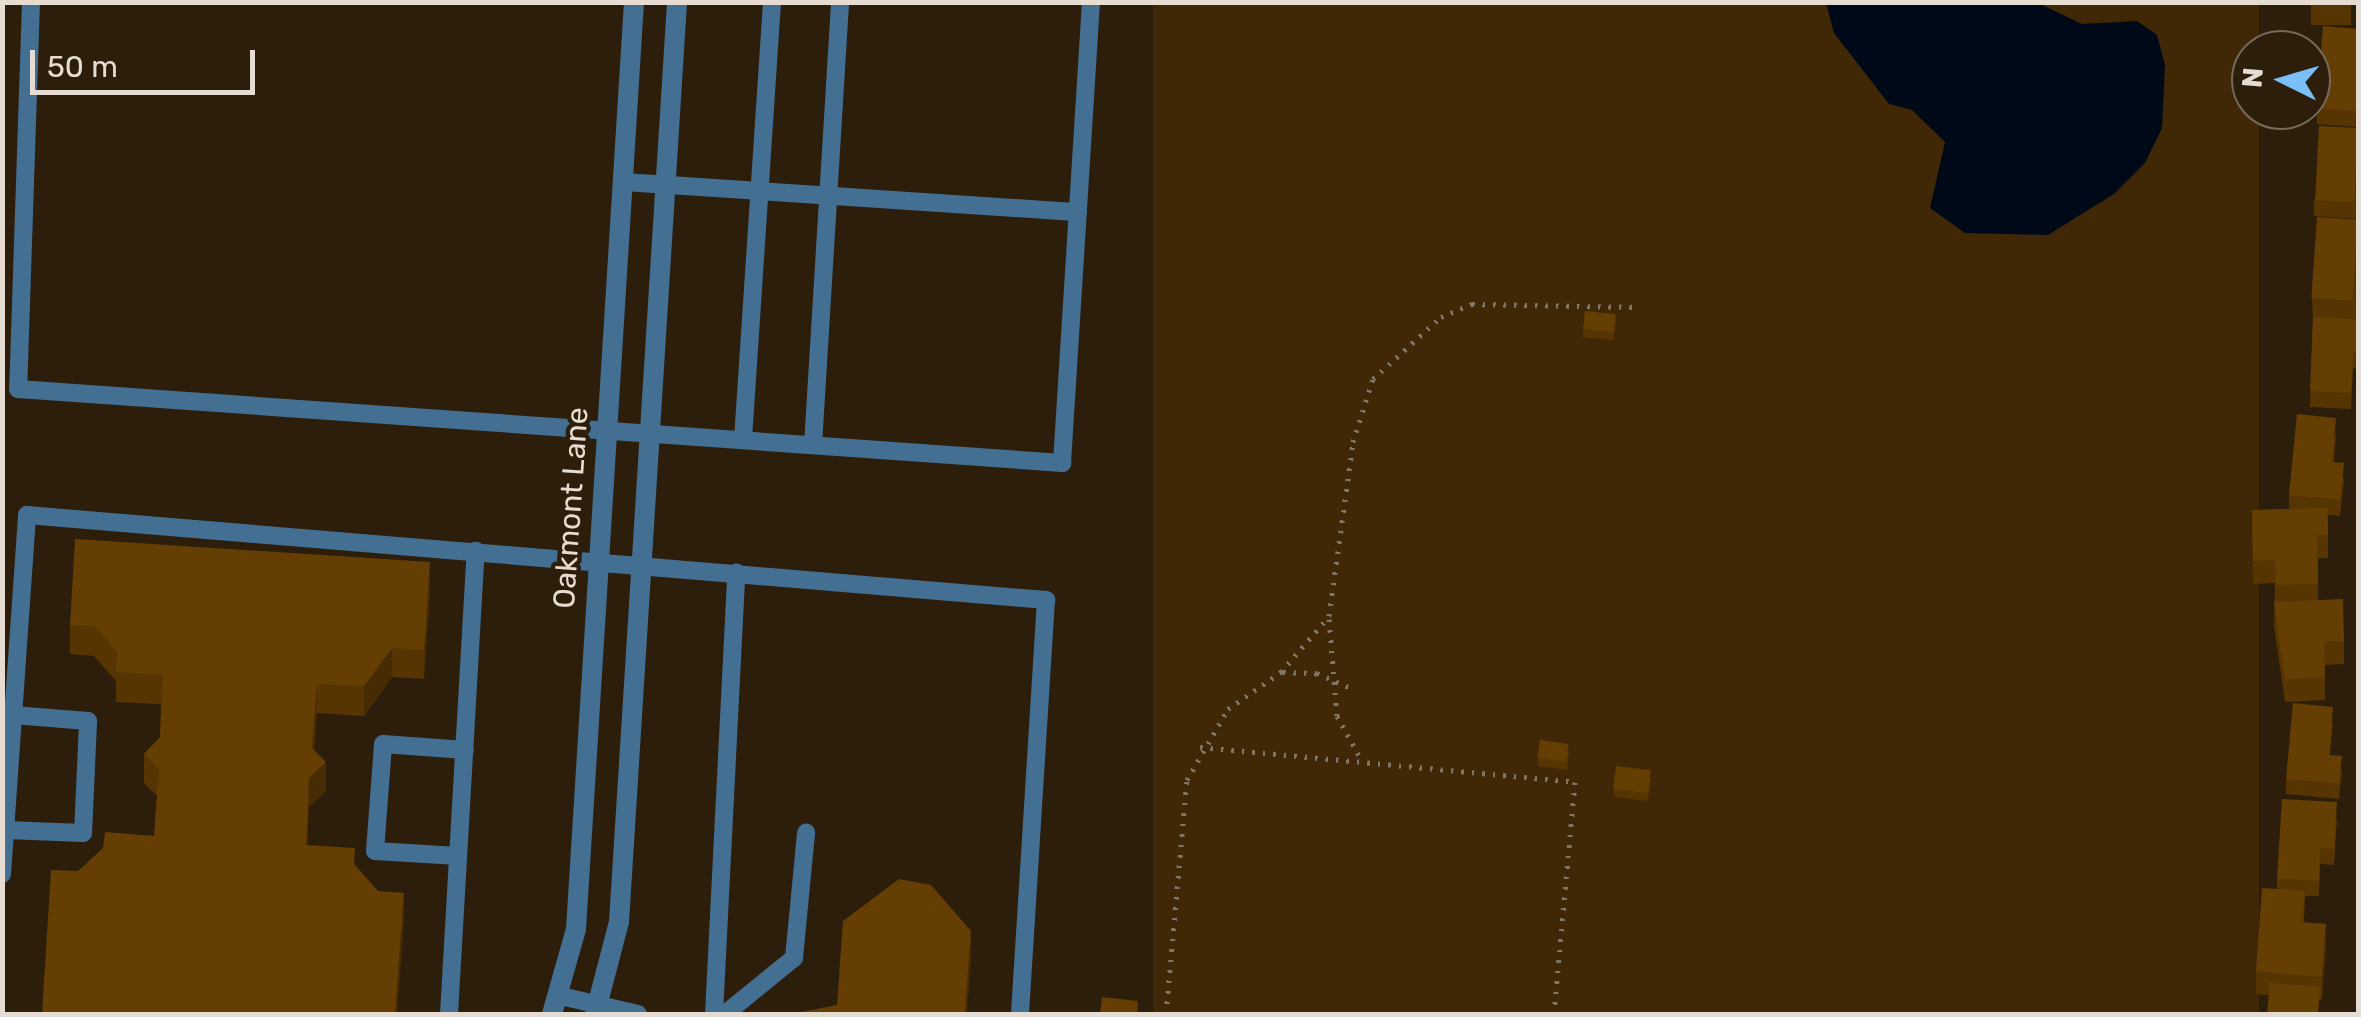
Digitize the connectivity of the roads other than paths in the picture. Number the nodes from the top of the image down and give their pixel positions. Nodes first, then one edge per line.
1 (32, 2) edge
2 (634, 2) edge
3 (677, 2) edge
4 (772, 2) edge
5 (840, 2) edge
6 (1090, 2) edge
7 (624, 182) junction
8 (664, 186) junction
9 (757, 192) junction
10 (828, 196) junction
11 (1078, 212) junction
12 (608, 429) junction
13 (648, 432) junction
14 (743, 439) junction
15 (813, 444) junction
16 (476, 551) junction
17 (596, 562) junction
18 (640, 565) junction
19 (736, 573) junction
20 (13, 716) junction
21 (464, 750) junction
22 (6, 830) junction
23 (806, 833) dead end
24 (458, 856) junction
25 (2, 874) edge
26 (556, 1005) edge
27 (597, 1008) edge
28 (449, 1014) edge
29 (638, 1014) edge
30 (714, 1014) edge
31 (725, 1014) edge
32 (1020, 1014) edge

1 - 12 lane
2 - 7 street, Oakmont Lane
3 - 8 street
4 - 9 lane
5 - 10 lane
6 - 11 lane
7 - 8 lane
7 - 12 street, Oakmont Lane
8 - 9 lane
8 - 13 street
9 - 10 lane
9 - 14 lane
10 - 11 lane
10 - 15 lane
11 - 15 lane
12 - 13 lane
12 - 17 street, Oakmont Lane
13 - 14 lane
13 - 18 street
14 - 15 lane
16 - 17 lane
16 - 20 lane
16 - 21 lane
17 - 18 lane
17 - 26 street, Oakmont Lane
18 - 19 lane
18 - 27 street
19 - 30 lane
19 - 32 lane
20 - 22 lane
20 - 22 lane
21 - 24 lane
21 - 24 lane
22 - 25 lane
23 - 31 lane
24 - 28 lane
26 - 27 lane
27 - 29 lane

